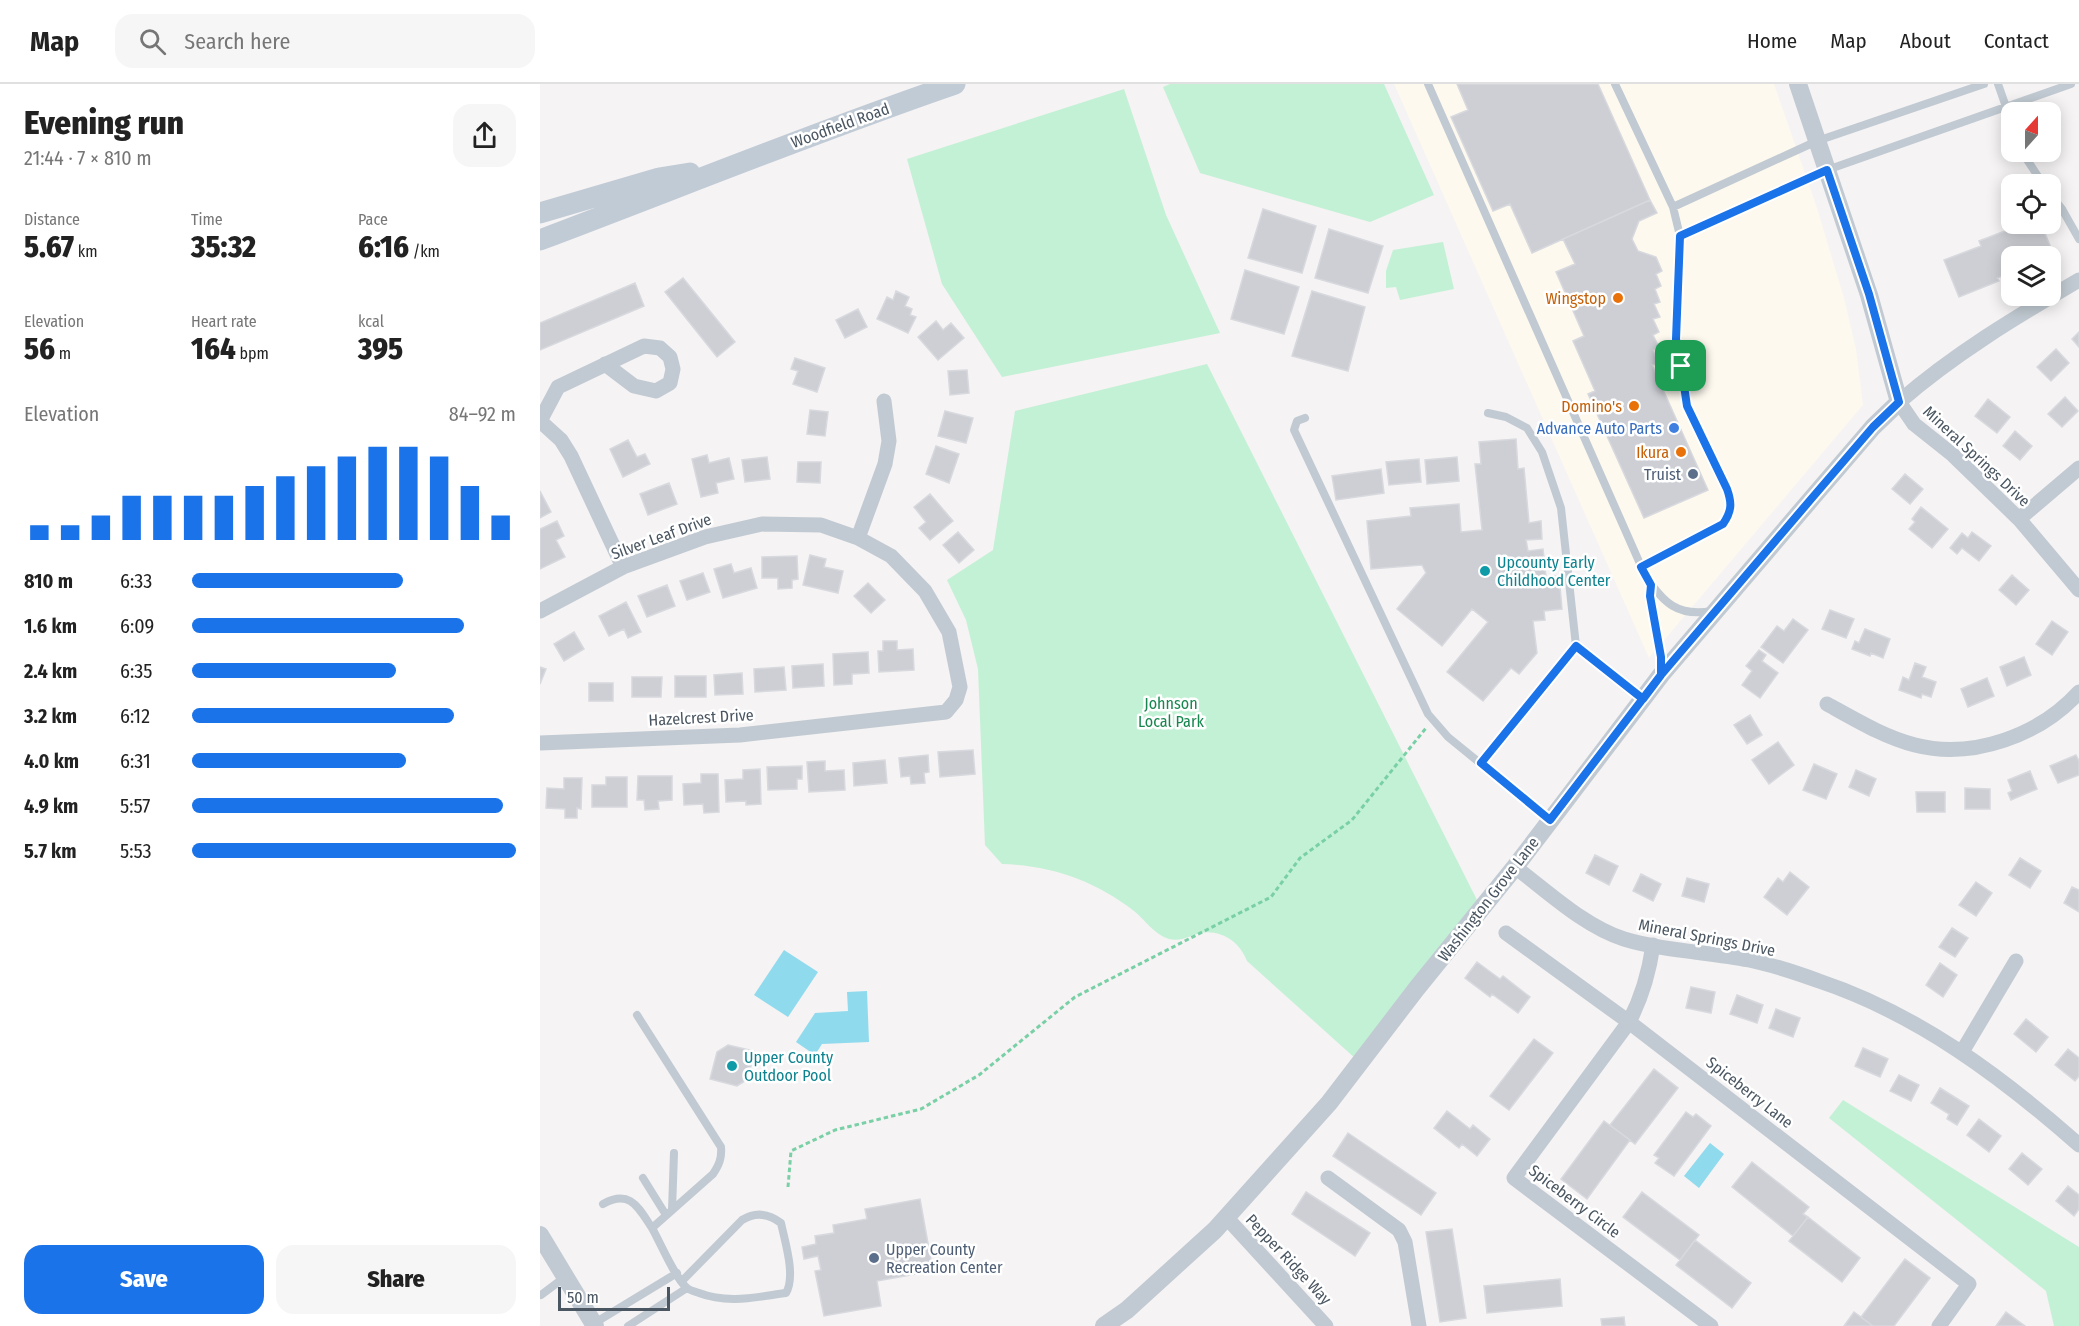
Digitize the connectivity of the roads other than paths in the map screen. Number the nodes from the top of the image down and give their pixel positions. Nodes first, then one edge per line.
1 (955, 84) edge
2 (1428, 84) edge
3 (1615, 84) edge
4 (1798, 84) edge
5 (1984, 84) edge
6 (1998, 84) edge
7 (2071, 84) edge
8 (2004, 102) edge
9 (2020, 102) edge
10 (2001, 109) edge
11 (1817, 141) junction
12 (726, 167) junction
13 (1827, 170) junction
14 (1673, 207) junction
15 (2061, 208) edge
16 (540, 213) edge
17 (1680, 236) junction
18 (2079, 239) edge
19 (540, 240) edge
20 (2079, 280) edge
21 (605, 364) dead end
22 (884, 401) dead end
23 (1899, 402) junction
24 (1488, 413) dead end
25 (1305, 418) dead end
26 (540, 421) edge
27 (2079, 468) edge
28 (2019, 519) junction
29 (858, 538) junction
30 (623, 567) junction
31 (1641, 567) junction
32 (1651, 585) junction
33 (2079, 590) edge
34 (1716, 610) junction
35 (540, 611) edge
36 (1576, 646) junction
37 (1661, 675) junction
38 (2079, 692) edge
39 (1643, 699) junction
40 (1827, 704) dead end
41 (864, 722) joint
42 (540, 743) edge
43 (1481, 763) junction
44 (1550, 820) junction
45 (1515, 867) junction
46 (1506, 933) dead end
47 (1653, 945) junction
48 (2016, 961) dead end
49 (637, 1014) dead end
50 (1629, 1022) junction
51 (1962, 1052) junction
52 (2079, 1145) edge
53 (674, 1153) dead end
54 (643, 1178) dead end
55 (1328, 1178) dead end
56 (603, 1204) dead end
57 (669, 1212) junction
58 (1226, 1217) junction
59 (652, 1228) junction
60 (540, 1235) edge
61 (676, 1273) junction
62 (565, 1277) junction
63 (682, 1281) junction
64 (687, 1288) junction
65 (542, 1295) dead end
66 (594, 1325) edge
67 (628, 1326) edge
68 (1104, 1326) edge
69 (1326, 1326) edge
70 (1419, 1326) edge
71 (1711, 1326) edge
72 (1939, 1326) edge

1 - 12 main road, Woodfield Road
2 - 31 lane
3 - 14 lane
4 - 11 street
5 - 11 lane
6 - 8 lane
7 - 9 lane
10 - 13 lane
11 - 13 street
11 - 14 lane
12 - 16 main road, Woodfield Road
12 - 19 main road, Woodfield Road
13 - 17 lane
13 - 23 street
14 - 17 lane
15 - 18 lane
17 - 31 lane
20 - 23 street, Washington Grove Lane
21 - 26 street
22 - 29 street
23 - 28 street, Mineral Springs Drive
23 - 34 street, Washington Grove Lane
24 - 36 lane
25 - 43 lane
26 - 30 street
27 - 28 street
28 - 33 street, Mineral Springs Drive
29 - 30 street, Silver Leaf Drive
29 - 41 street, Silver Leaf Drive
30 - 35 street, Silver Leaf Drive
31 - 32 lane
32 - 34 lane
32 - 37 lane
34 - 37 street, Washington Grove Lane
36 - 39 lane
36 - 43 lane
37 - 39 street, Washington Grove Lane
38 - 40 street
39 - 44 street, Washington Grove Lane
41 - 42 street, Hazelcrest Drive
43 - 44 lane
44 - 45 street, Washington Grove Lane
45 - 47 street, Mineral Springs Drive
45 - 58 street, Washington Grove Lane
46 - 50 street, Spiceberry Lane
47 - 50 street
47 - 51 street, Mineral Springs Drive
48 - 51 street
49 - 57 lane
50 - 71 street, Spiceberry Circle
50 - 72 street, Spiceberry Lane
51 - 52 street, Mineral Springs Drive
53 - 57 lane
54 - 57 lane
55 - 70 street
56 - 59 lane
57 - 59 lane
58 - 68 street, Washington Grove Lane
58 - 69 street, Pepper Ridge Way
59 - 61 lane
60 - 62 street
61 - 63 lane
61 - 66 lane
62 - 65 lane
62 - 66 street
63 - 64 lane
63 - 64 lane
64 - 67 lane

